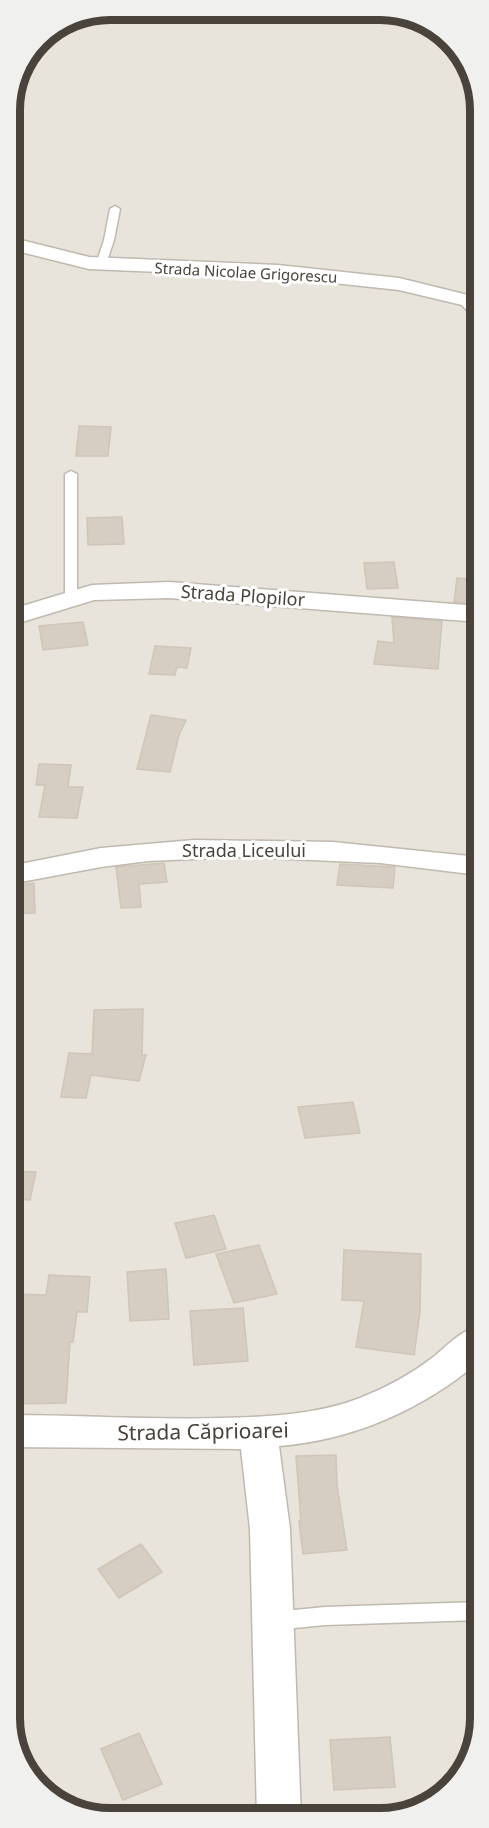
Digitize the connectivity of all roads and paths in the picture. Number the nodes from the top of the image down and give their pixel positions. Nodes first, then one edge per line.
1 (115, 209) dead end
2 (20, 246) edge
3 (102, 264) junction
4 (470, 302) edge
5 (71, 474) dead end
6 (71, 598) junction
7 (470, 613) edge
8 (20, 614) edge
9 (470, 865) edge
10 (20, 872) edge
11 (469, 1348) edge
12 (20, 1431) edge
13 (258, 1434) junction
14 (469, 1611) edge
15 (274, 1621) junction
16 (279, 1808) edge

1 - 3 lane
2 - 3 street, Strada Nicolae Grigorescu
3 - 4 street, Strada Nicolae Grigorescu
5 - 6 lane
6 - 7 street, Strada Plopilor
6 - 8 street, Strada Plopilor
9 - 10 street, Strada Liceului
11 - 13 street, Strada Căprioarei
12 - 13 street, Strada Căprioarei
13 - 15 street
14 - 15 lane
15 - 16 street

